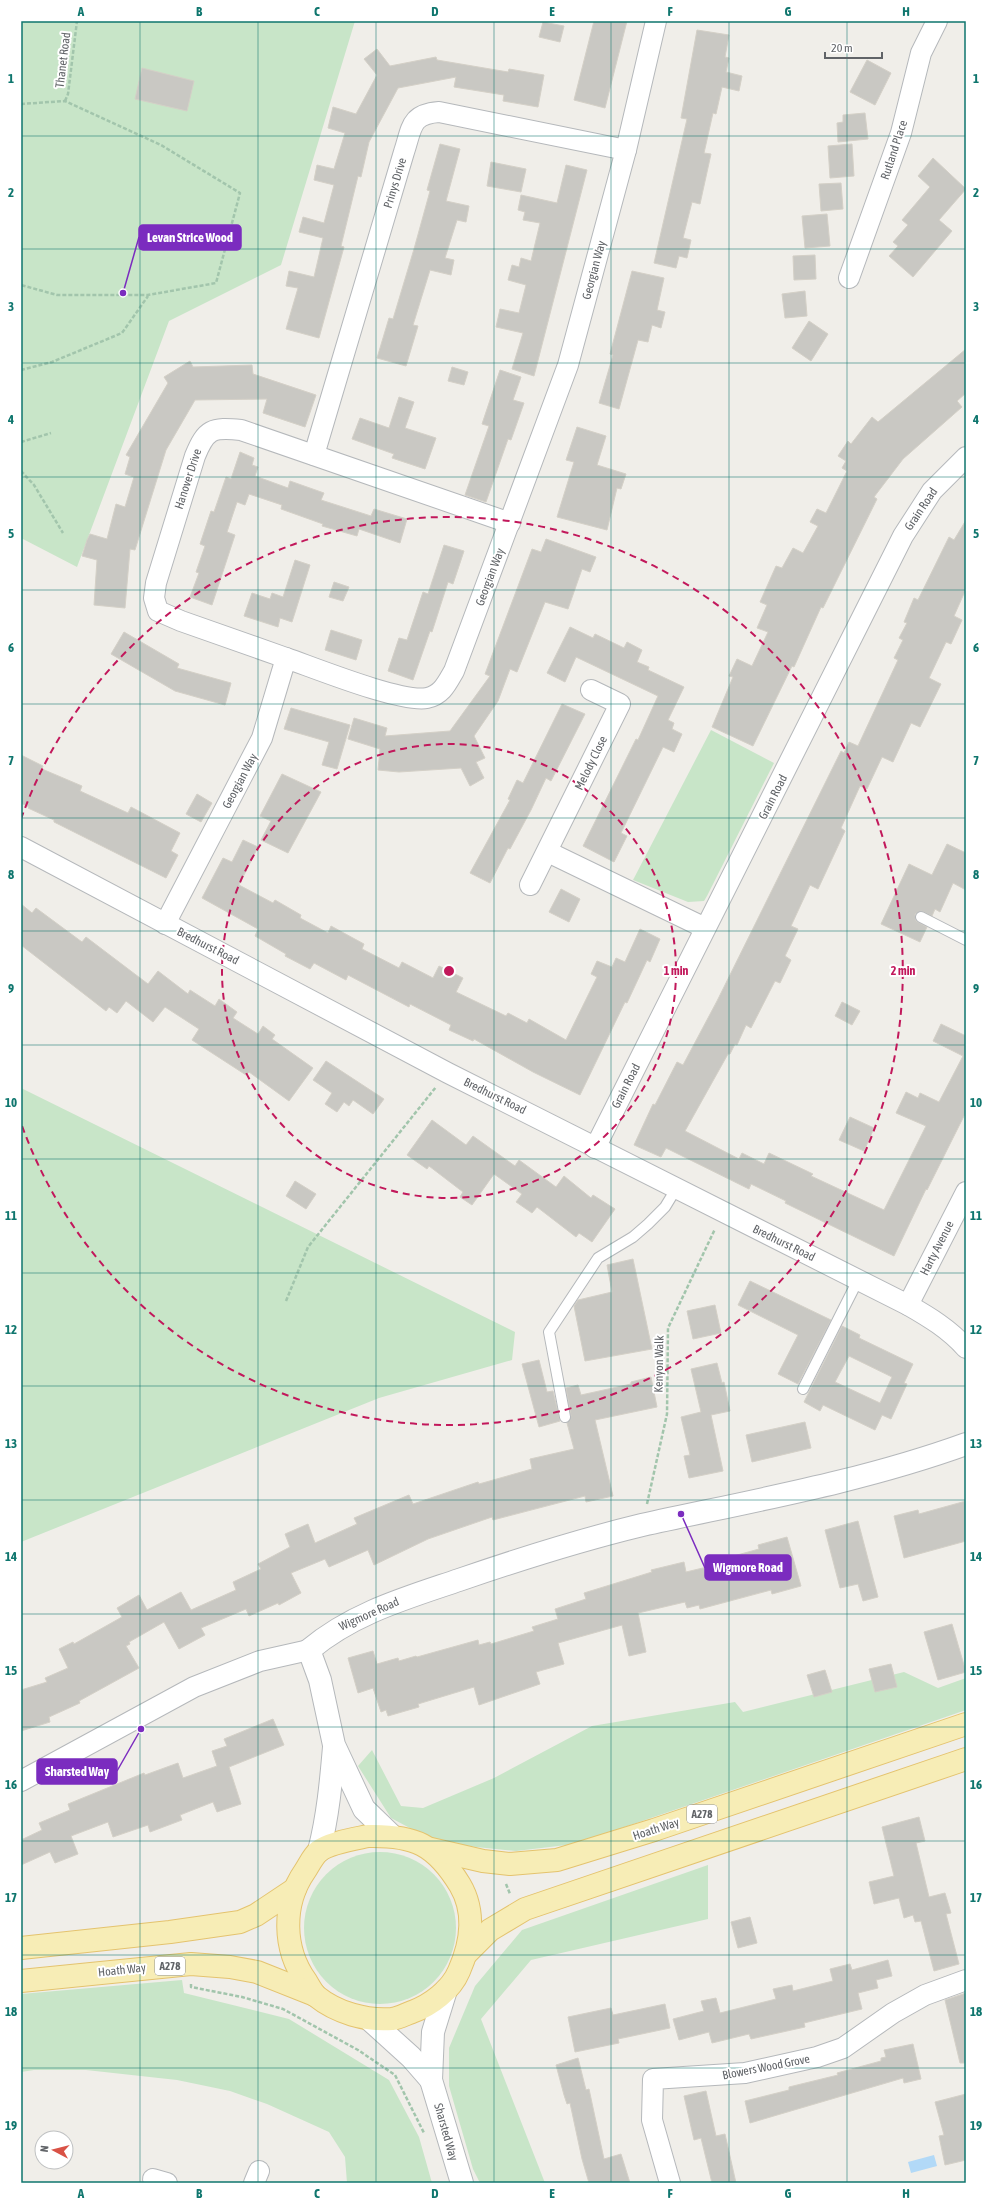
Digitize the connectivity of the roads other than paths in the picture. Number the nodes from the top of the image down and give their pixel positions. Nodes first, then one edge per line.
1 (656, 21) edge
2 (936, 21) edge
3 (626, 150) junction
4 (849, 278) dead end
5 (314, 455) junction
6 (966, 457) edge
7 (510, 523) junction
8 (286, 658) junction
9 (592, 690) dead end
10 (21, 847) edge
11 (548, 852) junction
12 (530, 885) dead end
13 (921, 917) dead end
14 (165, 924) junction
15 (705, 928) junction
16 (966, 940) edge
17 (595, 1148) junction
18 (676, 1189) junction
19 (966, 1192) edge
20 (858, 1280) junction
21 (908, 1305) junction
22 (966, 1348) edge
23 (803, 1390) dead end
24 (564, 1418) dead end
25 (966, 1444) edge
26 (309, 1650) junction
27 (966, 1724) edge
28 (334, 1746) junction
29 (966, 1759) edge
30 (21, 1781) edge
31 (392, 1836) junction
32 (431, 1849) junction
33 (319, 1851) junction
34 (294, 1889) junction
35 (21, 1948) edge
36 (466, 1954) junction
37 (966, 1980) edge
38 (21, 1981) edge
39 (446, 1990) junction
40 (315, 1995) junction
41 (369, 2019) junction
42 (431, 2080) junction
43 (462, 2183) edge
44 (670, 2183) edge

1 - 3 street, Georgian Way
2 - 4 street, Rutland Place
3 - 5 street, Prinys Drive
3 - 7 street, Georgian Way
5 - 7 street, Hanover Drive
5 - 8 street, Hanover Drive
6 - 15 street, Grain Road
7 - 8 street, Georgian Way
8 - 14 street, Georgian Way
9 - 11 street, Melody Close
10 - 14 street, Bredhurst Road
11 - 12 street, Melody Close
11 - 15 street
13 - 16 lane
14 - 17 street, Bredhurst Road
15 - 17 street, Grain Road
17 - 18 street, Bredhurst Road
18 - 20 street, Bredhurst Road
18 - 24 lane
19 - 21 street, Harty Avenue
20 - 21 street, Bredhurst Road
20 - 23 lane
21 - 22 street, Bredhurst Road
25 - 26 street, Wigmore Road
26 - 28 street
26 - 30 street, Wigmore Road
27 - 32 main road, Hoath Way / A278
28 - 31 street
28 - 33 street
29 - 36 main road
31 - 32 main road
31 - 33 main road
32 - 36 main road
33 - 34 main road
34 - 35 main road
34 - 40 main road
36 - 39 main road
37 - 44 street, Blowers Wood Grove
38 - 40 main road, Hoath Way / A278
39 - 41 main road
39 - 42 street, Sharsted Way
40 - 41 main road
41 - 42 street, Sharsted Way
42 - 43 street, Sharsted Way

